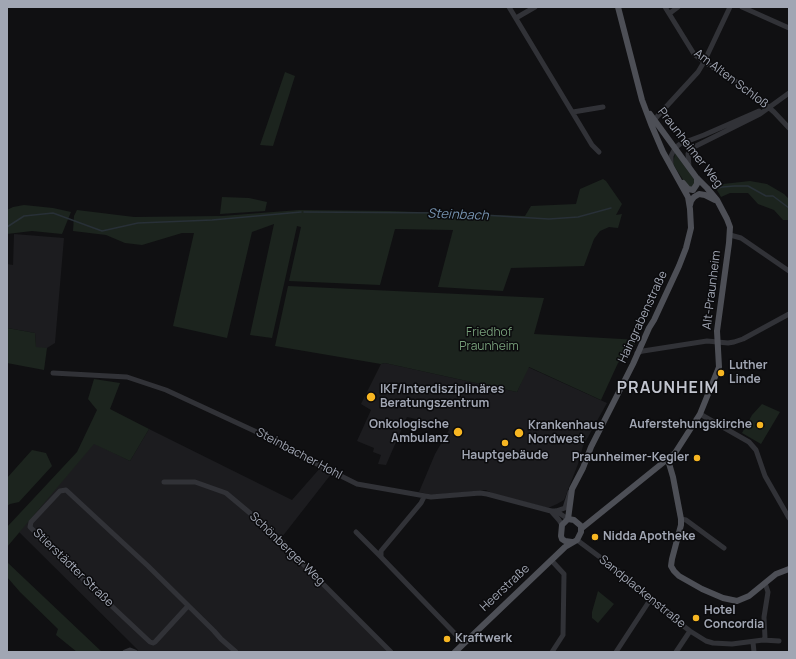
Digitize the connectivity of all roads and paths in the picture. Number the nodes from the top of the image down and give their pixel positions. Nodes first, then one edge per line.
1 (509, 7) edge
2 (535, 7) edge
3 (618, 7) edge
4 (665, 7) edge
5 (678, 7) edge
6 (730, 7) edge
7 (742, 7) edge
8 (670, 13) junction
9 (516, 18) junction
10 (789, 28) edge
11 (704, 62) junction
12 (789, 93) edge
13 (603, 107) dead end
14 (770, 107) junction
15 (645, 108) junction
16 (573, 112) junction
17 (654, 120) junction
18 (789, 128) edge
19 (675, 148) junction
20 (599, 152) dead end
21 (671, 167) junction
22 (690, 168) junction
23 (696, 177) junction
24 (679, 180) junction
25 (717, 200) junction
26 (690, 209) junction
27 (730, 235) junction
28 (789, 271) edge
29 (789, 314) edge
30 (718, 342) junction
31 (637, 354) junction
32 (53, 373) dead end
33 (700, 414) junction
34 (668, 460) junction
35 (164, 482) dead end
36 (572, 489) junction
37 (424, 497) junction
38 (553, 511) junction
39 (789, 518) edge
40 (568, 519) junction
41 (681, 519) junction
42 (562, 525) junction
43 (582, 528) junction
44 (356, 532) dead end
45 (562, 539) junction
46 (575, 541) junction
47 (724, 548) dead end
48 (381, 557) junction
49 (552, 560) junction
50 (789, 569) edge
51 (765, 583) junction
52 (650, 600) junction
53 (188, 606) junction
54 (690, 631) junction
55 (763, 640) junction
56 (779, 641) dead end
57 (753, 642) junction
58 (464, 643) junction
59 (236, 652) edge
60 (391, 652) edge
61 (455, 652) edge
62 (552, 652) edge
63 (616, 652) edge
64 (676, 652) edge
65 (754, 652) edge

1 - 9 street
2 - 9 street
3 - 15 main road, Praunheimer Weg
4 - 8 street, Am Alten Schloß
5 - 8 street
6 - 11 street
7 - 10 street
8 - 11 street, Am Alten Schloß
9 - 16 street
11 - 14 street, Am Alten Schloß
11 - 17 street
12 - 14 street
13 - 16 street
14 - 18 street, Am Alten Schloß
14 - 19 street
14 - 22 street
15 - 17 main road, Praunheimer Weg
15 - 21 main road, Praunheimer Weg
16 - 20 street
17 - 19 main road, Praunheimer Weg
19 - 21 street
19 - 22 main road, Praunheimer Weg
21 - 24 main road, Praunheimer Weg
22 - 23 main road, Praunheimer Weg
23 - 24 main road
23 - 25 main road, Praunheimer Weg
24 - 26 main road, Praunheimer Weg
25 - 26 main road
25 - 27 main road, Alt-Praunheim
26 - 31 main road, Haingrabenstraße
27 - 28 street
27 - 30 main road, Alt-Praunheim
29 - 30 street
30 - 31 street
30 - 33 main road, Alt-Praunheim
31 - 36 main road, Haingrabenstraße
32 - 37 street, Steinbacher Hohl
33 - 34 main road, Alt-Praunheim
33 - 39 street
34 - 41 main road
34 - 43 main road
35 - 60 street, Schönberger Weg
36 - 38 street
36 - 40 main road, Haingrabenstraße
37 - 38 street, Steinbacher Hohl
37 - 48 street
38 - 40 street, Steinbacher Hohl
38 - 42 street
40 - 42 main road
40 - 43 main road
41 - 47 street
41 - 51 main road
42 - 45 main road
43 - 46 main road
44 - 48 street
45 - 46 main road
45 - 49 main road
46 - 49 main road, Heerstraße
46 - 52 street, Sandplackenstraße
48 - 58 street
49 - 58 main road, Heerstraße
49 - 62 street
50 - 51 main road
51 - 55 street
52 - 54 street, Sandplackenstraße
52 - 63 street
53 - 53 street, Stierstädter Straße
53 - 59 street, Stierstädter Straße
54 - 57 street, Sandplackenstraße
54 - 64 street
55 - 56 street, Sandplackenstraße
55 - 57 street, Sandplackenstraße
57 - 65 street
58 - 61 main road, Heerstraße

